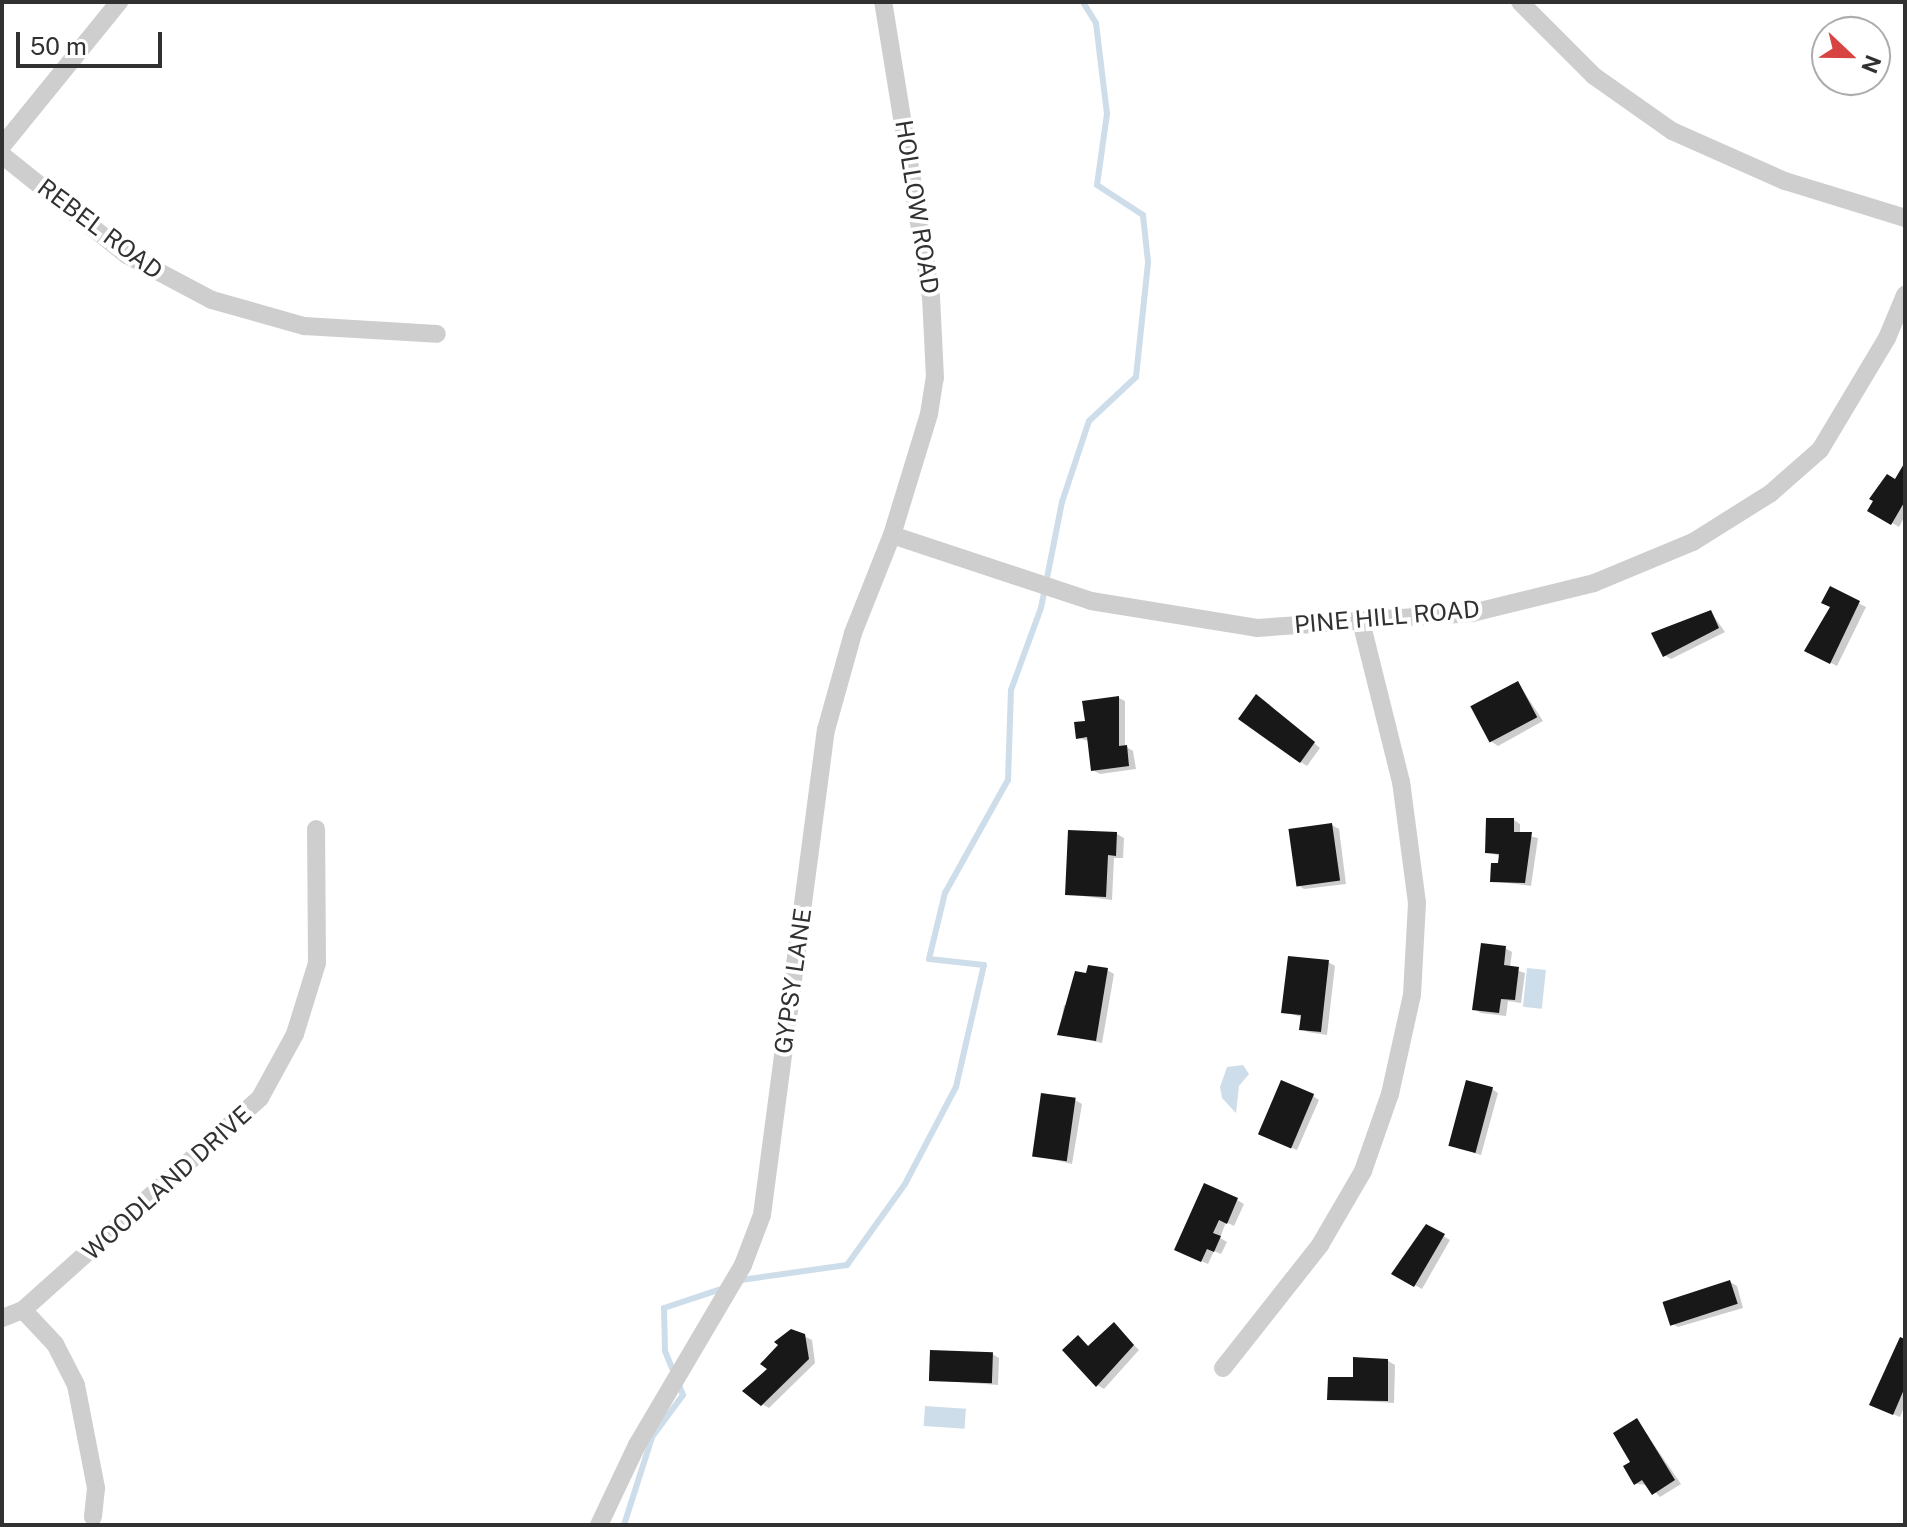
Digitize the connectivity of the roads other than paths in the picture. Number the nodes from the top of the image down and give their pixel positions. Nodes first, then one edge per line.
1 (119, 2) edge
2 (883, 2) edge
3 (1520, 2) edge
4 (2, 146) edge
5 (2, 155) edge
6 (1905, 218) edge
7 (1905, 295) edge
8 (437, 334) dead end
9 (929, 414) joint
10 (892, 535) junction
11 (1361, 622) junction
12 (316, 829) dead end
13 (23, 1310) junction
14 (2, 1318) edge
15 (1223, 1368) dead end
16 (93, 1517) dead end
17 (599, 1525) edge

1 - 4 street
2 - 9 street, HOLLOW ROAD
3 - 6 street
5 - 8 street, REBEL ROAD
7 - 11 street, PINE HILL ROAD
9 - 10 street, GYPSY LANE
10 - 11 street, PINE HILL ROAD
10 - 17 street, GYPSY LANE
11 - 15 street
12 - 13 street, WOODLAND DRIVE
13 - 14 street, WOODLAND DRIVE
13 - 16 street

